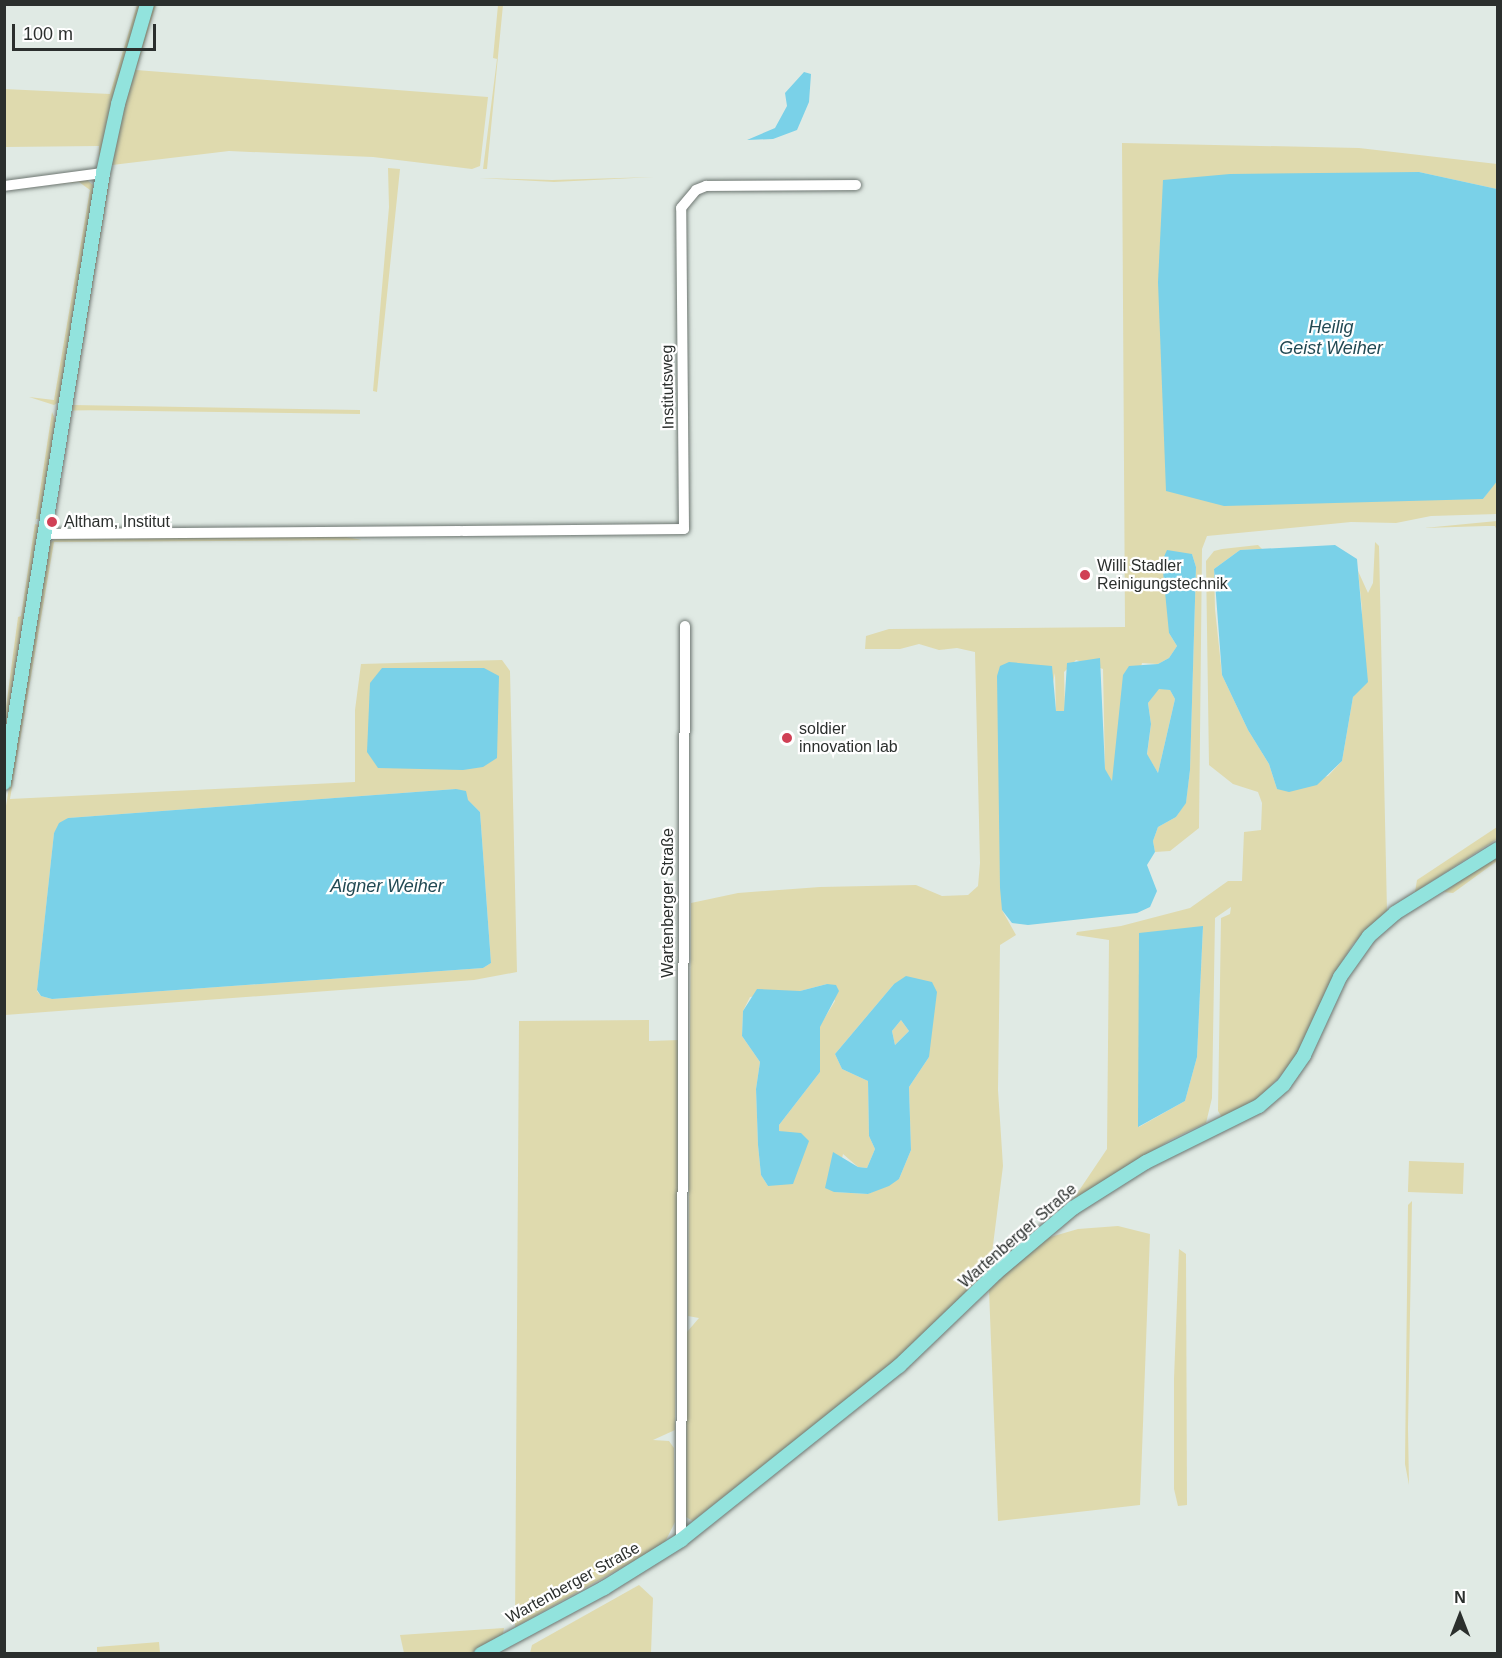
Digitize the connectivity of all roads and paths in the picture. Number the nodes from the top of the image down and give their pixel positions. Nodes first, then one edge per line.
1 (147, 4) edge
2 (103, 173) junction
3 (856, 185) dead end
4 (4, 186) edge
5 (43, 534) junction
6 (685, 626) dead end
7 (4, 783) edge
8 (1497, 849) edge
9 (681, 1540) junction
10 (481, 1653) edge

1 - 2 main road
2 - 4 street
2 - 5 main road
3 - 5 street, Institutsweg
5 - 7 main road
6 - 9 street, Wartenberger Straße
8 - 9 main road, Wartenberger Straße
9 - 10 main road, Wartenberger Straße

